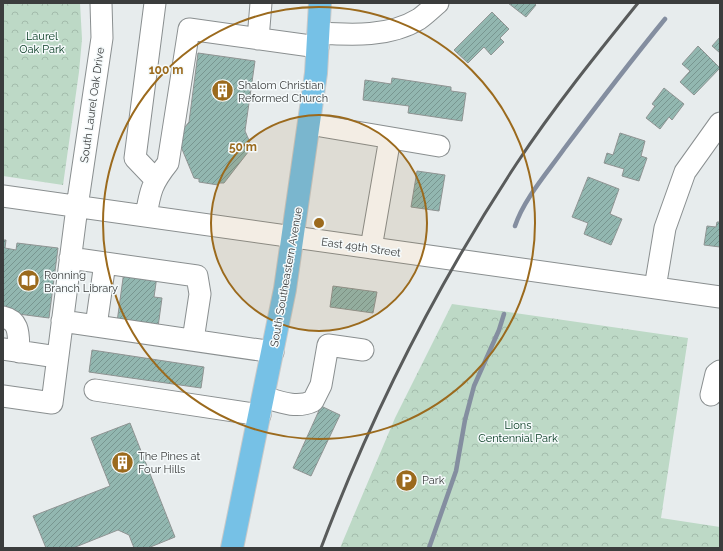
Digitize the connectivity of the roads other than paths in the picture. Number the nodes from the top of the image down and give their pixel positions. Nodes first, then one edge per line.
1 (101, 3) edge
2 (155, 3) edge
3 (261, 3) edge
4 (320, 3) edge
5 (438, 3) edge
6 (258, 39) junction
7 (318, 40) junction
8 (720, 123) edge
9 (309, 124) junction
10 (390, 138) junction
11 (439, 146) dead end
12 (155, 179) junction
13 (3, 196) edge
14 (77, 207) junction
15 (146, 216) junction
16 (293, 237) junction
17 (371, 248) junction
18 (70, 258) junction
19 (105, 263) junction
20 (655, 288) junction
21 (720, 297) edge
22 (3, 317) edge
23 (62, 321) junction
24 (96, 326) junction
25 (194, 340) junction
26 (11, 350) edge
27 (363, 350) dead end
28 (273, 352) junction
29 (57, 357) junction
30 (720, 371) edge
31 (96, 390) dead end
32 (3, 396) edge
33 (711, 396) dead end
34 (262, 406) junction
35 (232, 548) edge

1 - 14 street, South Laurel Oak Drive
2 - 12 street
3 - 6 street
4 - 7 main road, South Southeastern Avenue
5 - 7 street
6 - 7 street
6 - 12 street
7 - 9 main road, South Southeastern Avenue
8 - 20 street
9 - 10 street
9 - 16 main road, South Southeastern Avenue
10 - 11 street
10 - 17 street
12 - 15 street
13 - 14 street, East 49th Street
14 - 15 street, East 49th Street
14 - 18 street, South Laurel Oak Drive
15 - 16 street, East 49th Street
16 - 17 street, East 49th Street
16 - 28 main road, South Southeastern Avenue
17 - 20 street, East 49th Street
18 - 19 street
18 - 23 street, South Laurel Oak Drive
19 - 24 street
19 - 25 street
20 - 21 street, East 49th Street
22 - 26 street
23 - 24 street
23 - 29 street, South Laurel Oak Drive
24 - 25 street
25 - 28 street
26 - 29 street
27 - 34 street
28 - 34 main road, South Southeastern Avenue
29 - 32 street, South Laurel Oak Drive
30 - 33 street
31 - 34 street
34 - 35 main road, South Southeastern Avenue

